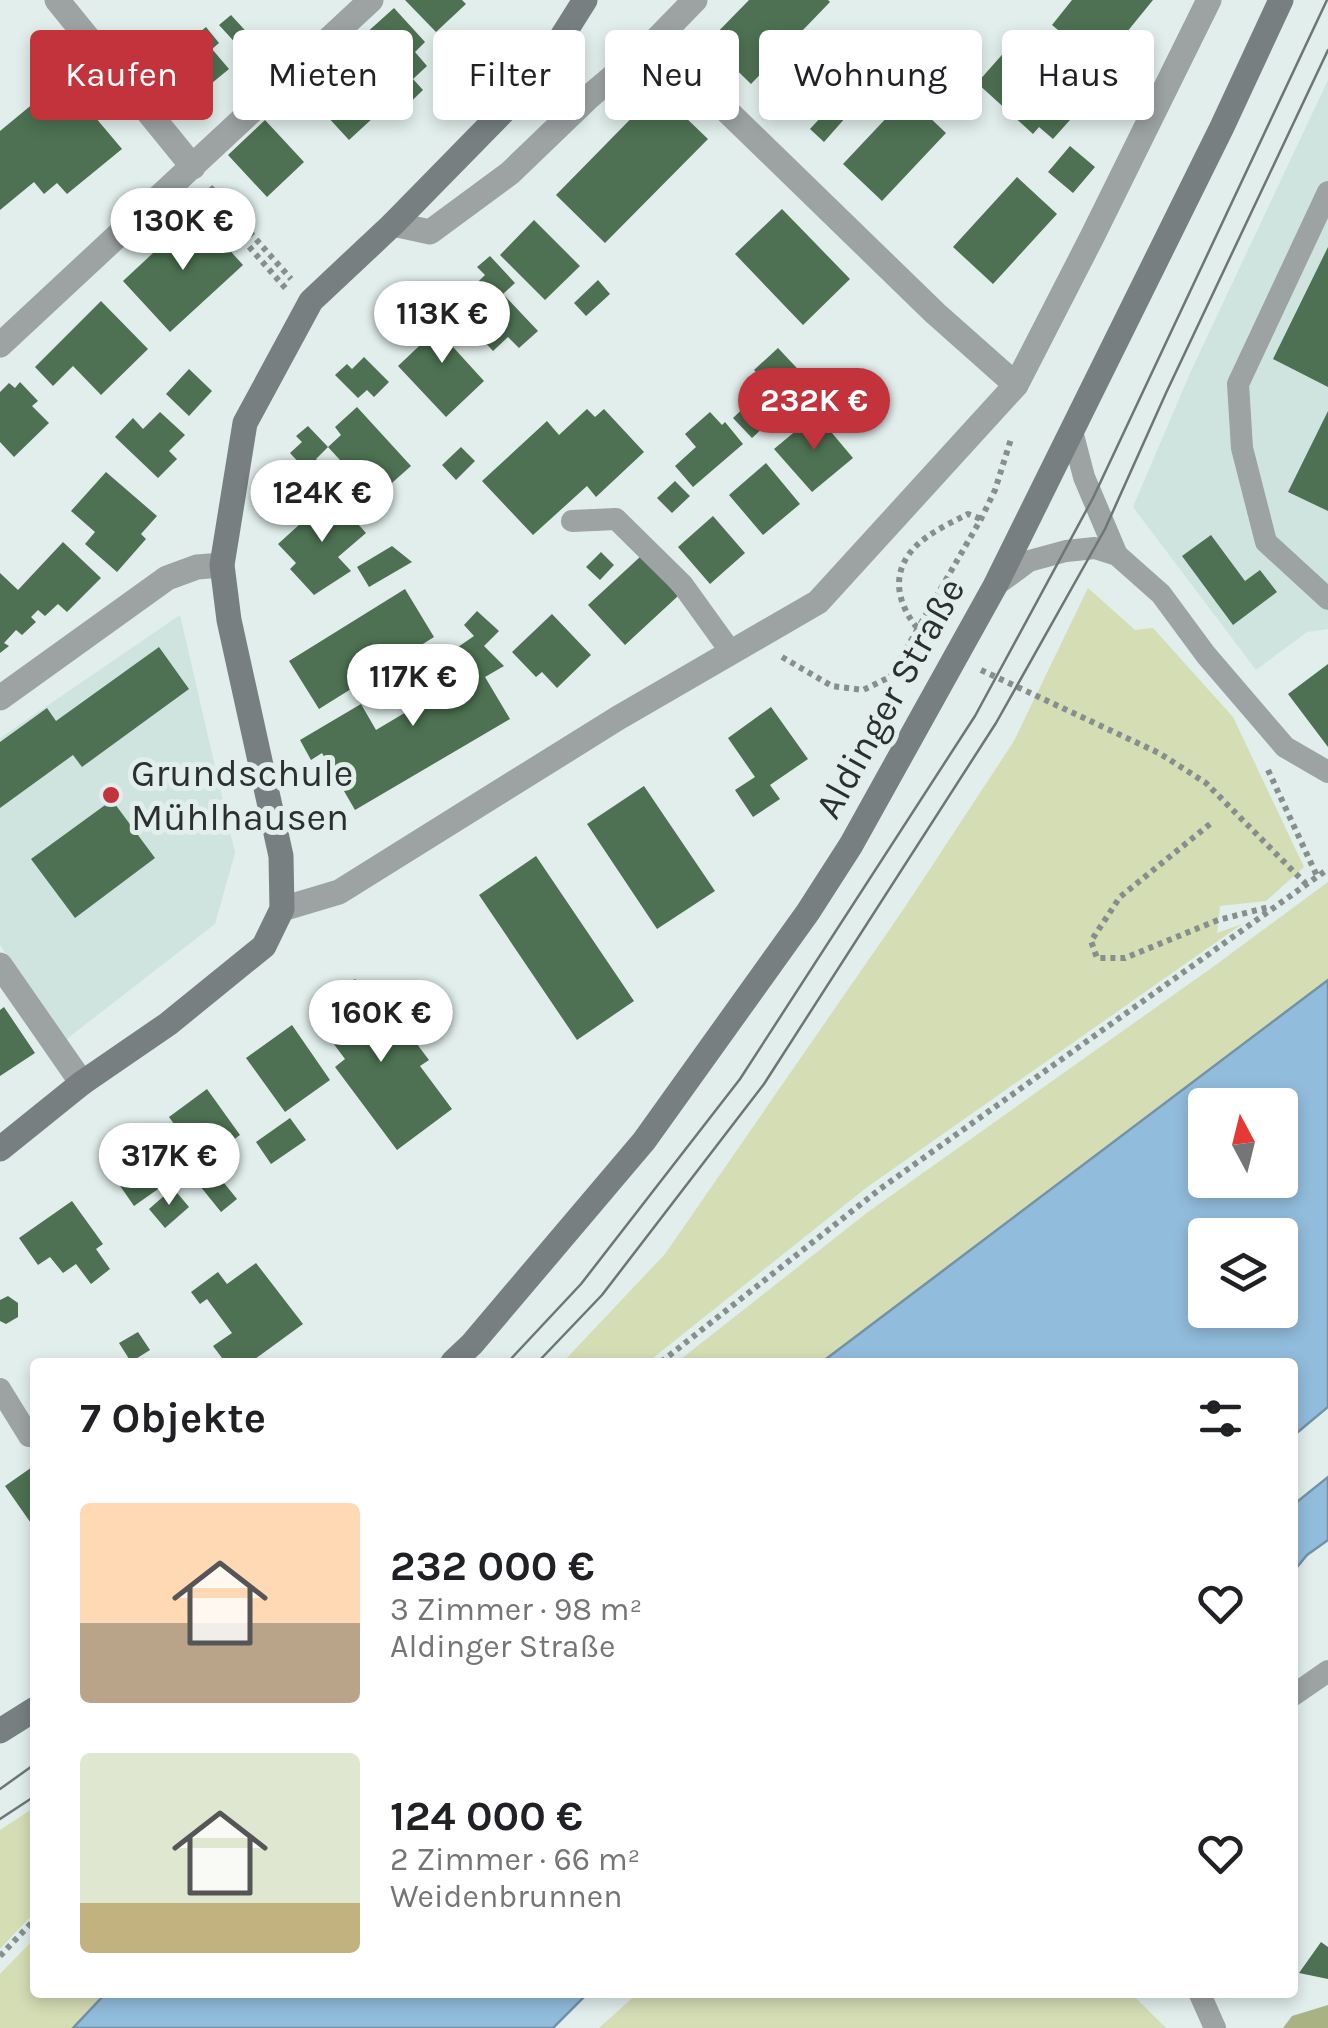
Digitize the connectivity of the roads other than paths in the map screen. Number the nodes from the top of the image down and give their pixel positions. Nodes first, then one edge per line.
1 (57, 0) edge
2 (371, 0) edge
3 (585, 0) edge
4 (694, 0) edge
5 (1208, 0) edge
6 (1281, 0) edge
7 (665, 30) edge
8 (605, 84) edge
9 (736, 120) edge
10 (189, 171) junction
11 (1328, 192) edge
12 (392, 224) junction
13 (0, 344) edge
14 (1016, 386) junction
15 (1072, 431) junction
16 (572, 521) dead end
17 (1117, 555) junction
18 (222, 565) junction
19 (996, 586) junction
20 (1328, 599) edge
21 (731, 652) junction
22 (0, 698) edge
23 (1328, 772) edge
24 (282, 909) junction
25 (0, 965) edge
26 (82, 1083) junction
27 (0, 1149) edge
28 (457, 1358) edge
29 (0, 1389) edge
30 (30, 1435) edge
31 (1328, 1671) edge
32 (1298, 1692) edge
33 (30, 1713) edge
34 (30, 1713) edge
35 (0, 1731) edge
36 (0, 1742) edge
37 (1202, 1998) edge
38 (1215, 2028) edge

1 - 10 street
2 - 10 street
3 - 12 main road
4 - 7 street
5 - 14 street
6 - 15 main road, Aldinger Straße
8 - 12 street
9 - 14 street
10 - 13 street
11 - 20 lane
12 - 18 main road
14 - 21 street
15 - 17 lane
15 - 19 main road, Aldinger Straße
16 - 21 lane
17 - 19 lane
17 - 23 lane
18 - 22 street
18 - 24 main road
19 - 28 main road, Aldinger Straße
21 - 24 street
24 - 26 main road
25 - 26 street
26 - 27 main road
29 - 30 lane
31 - 32 lane
33 - 35 main road
34 - 36 main road
37 - 38 lane

